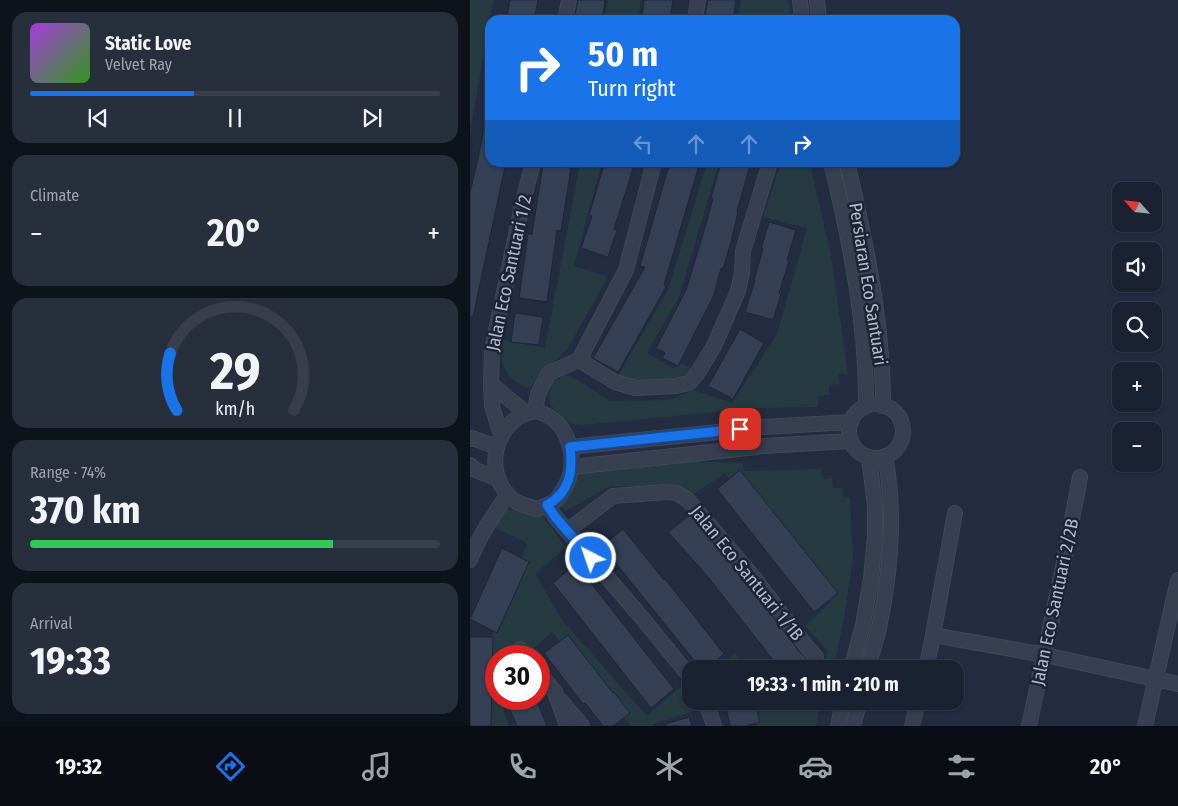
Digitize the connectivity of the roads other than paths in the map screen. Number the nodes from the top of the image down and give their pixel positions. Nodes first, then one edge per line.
1 (569, 0) edge
2 (698, 0) edge
3 (800, 0) edge
4 (817, 0) edge
5 (566, 15) edge
6 (696, 15) edge
7 (802, 15) edge
8 (818, 15) edge
9 (532, 167) edge
10 (653, 167) edge
11 (768, 167) edge
12 (832, 167) edge
13 (848, 167) edge
14 (580, 360) junction
15 (490, 384) junction
16 (538, 394) junction
17 (866, 406) junction
18 (883, 406) junction
19 (530, 412) junction
20 (552, 418) junction
21 (851, 422) junction
22 (740, 429) junction
23 (470, 439) edge
24 (499, 441) junction
25 (851, 442) junction
26 (570, 447) junction
27 (741, 448) junction
28 (885, 456) junction
29 (869, 457) junction
30 (470, 465) edge
31 (572, 467) junction
32 (1080, 477) dead end
33 (499, 479) junction
34 (508, 494) junction
35 (547, 505) junction
36 (527, 507) junction
37 (955, 513) dead end
38 (493, 514) junction
39 (567, 530) junction
40 (470, 560) edge
41 (1178, 580) edge
42 (934, 635) junction
43 (1045, 655) junction
44 (816, 657) dead end
45 (853, 660) edge
46 (870, 660) edge
47 (928, 660) edge
48 (682, 667) edge
49 (1156, 679) junction
50 (1178, 684) edge
51 (550, 686) edge
52 (555, 692) junction
53 (709, 710) edge
54 (841, 710) edge
55 (858, 710) edge
56 (916, 710) edge
57 (567, 726) edge
58 (582, 726) edge
59 (714, 726) edge
60 (838, 726) edge
61 (854, 726) edge
62 (912, 726) edge
63 (1029, 726) edge
64 (1145, 726) edge

1 - 5 street
2 - 6 street
3 - 7 street
4 - 8 street
9 - 15 street, Jalan Eco Santuari 1/2
10 - 14 street
11 - 14 street
12 - 17 street, Persiaran Eco Santuari
13 - 18 street, Persiaran Eco Santuari
14 - 16 street
15 - 19 street
15 - 24 street, Jalan Eco Santuari 1/2
16 - 19 street
16 - 20 street
17 - 18 street
17 - 21 street
18 - 28 street
19 - 20 street
19 - 24 street
20 - 26 street
21 - 22 street
21 - 25 street
22 - 26 street
22 - 27 street
23 - 24 street
24 - 33 street
25 - 27 street
25 - 29 street
26 - 31 street
27 - 31 street
28 - 29 street
28 - 46 street
29 - 45 street
30 - 33 street
31 - 35 street
32 - 43 street, Jalan Eco Santuari 2/2B
33 - 34 street
34 - 36 street
34 - 38 street
35 - 36 street
35 - 39 street
36 - 38 street
37 - 42 street
38 - 40 street
39 - 44 street, Jalan Eco Santuari 1/1B
39 - 48 street
41 - 49 street
42 - 43 street
42 - 47 street
43 - 49 street
43 - 63 street, Jalan Eco Santuari 2/2B
49 - 50 street
49 - 64 street
51 - 52 street
52 - 57 street
52 - 58 street
53 - 59 street
54 - 60 street
55 - 61 street
56 - 62 street

